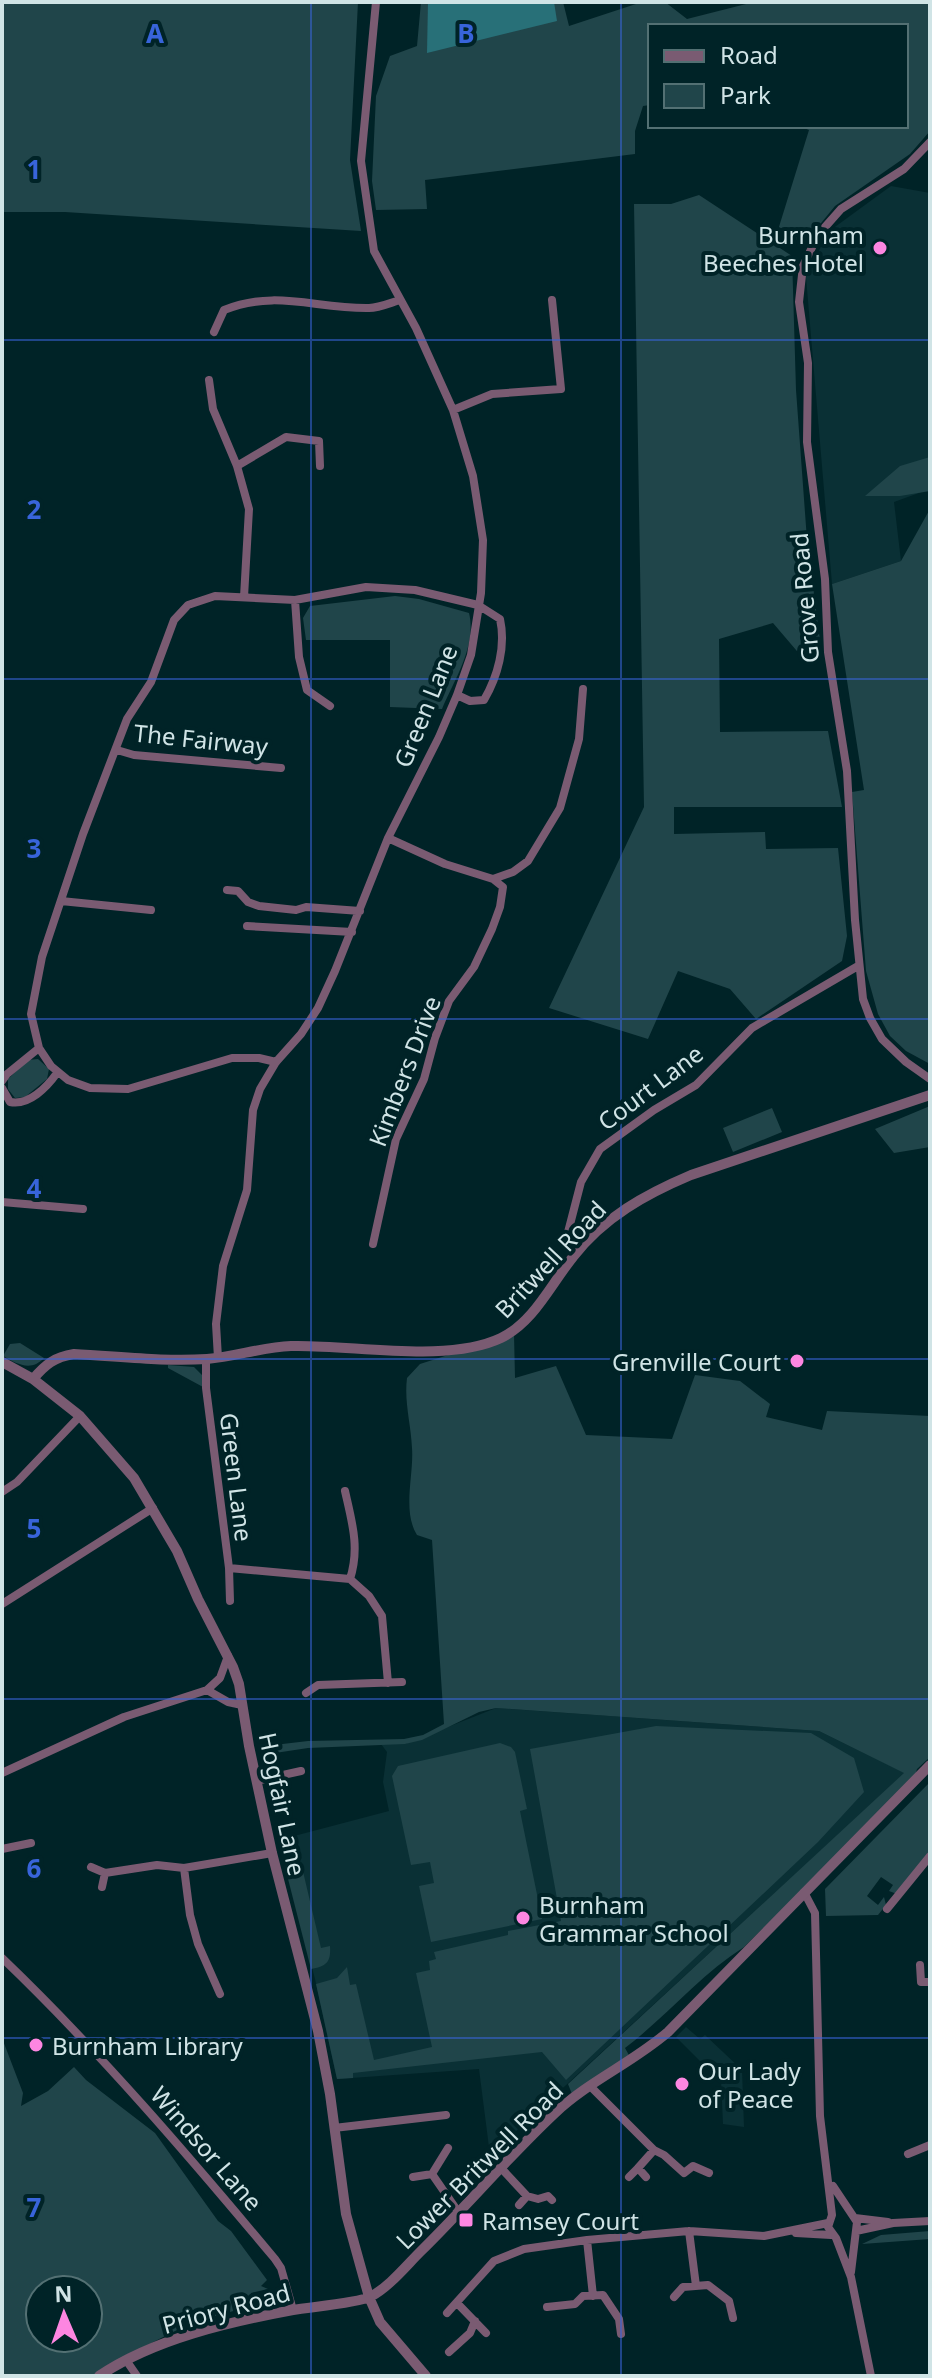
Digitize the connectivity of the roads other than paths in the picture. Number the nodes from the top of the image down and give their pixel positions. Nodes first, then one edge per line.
1 (376, 2) edge
2 (930, 142) edge
3 (400, 300) junction
4 (552, 300) dead end
5 (214, 332) dead end
6 (209, 380) dead end
7 (453, 410) junction
8 (237, 466) junction
9 (320, 466) dead end
10 (244, 597) junction
11 (295, 600) junction
12 (478, 605) junction
13 (583, 689) dead end
14 (457, 695) junction
15 (330, 706) dead end
16 (117, 750) junction
17 (281, 768) dead end
18 (388, 838) junction
19 (493, 879) junction
20 (227, 890) dead end
21 (61, 901) junction
22 (151, 910) dead end
23 (360, 911) junction
24 (247, 926) dead end
25 (352, 932) junction
26 (858, 966) junction
27 (39, 1048) junction
28 (276, 1062) junction
29 (57, 1073) junction
30 (930, 1079) edge
31 (2, 1081) edge
32 (2, 1088) edge
33 (930, 1095) edge
34 (2, 1202) edge
35 (83, 1209) dead end
36 (373, 1244) dead end
37 (574, 1256) junction
38 (218, 1358) junction
39 (206, 1359) junction
40 (2, 1362) edge
41 (33, 1379) junction
42 (80, 1416) junction
43 (345, 1491) dead end
44 (2, 1492) edge
45 (153, 1508) junction
46 (229, 1568) junction
47 (350, 1579) junction
48 (230, 1601) dead end
49 (2, 1604) edge
50 (228, 1656) junction
51 (402, 1682) dead end
52 (388, 1683) junction
53 (207, 1690) junction
54 (306, 1693) dead end
55 (242, 1705) junction
56 (930, 1765) edge
57 (301, 1771) dead end
58 (2, 1773) edge
59 (256, 1781) junction
60 (31, 1843) dead end
61 (2, 1849) edge
62 (272, 1853) junction
63 (930, 1856) edge
64 (91, 1867) dead end
65 (184, 1868) junction
66 (105, 1873) junction
67 (102, 1887) dead end
68 (804, 1892) junction
69 (887, 1909) dead end
70 (2, 1958) edge
71 (920, 1965) dead end
72 (930, 1982) edge
73 (220, 1994) dead end
74 (590, 2086) junction
75 (446, 2115) dead end
76 (334, 2128) junction
77 (930, 2145) edge
78 (448, 2148) dead end
79 (654, 2150) junction
80 (908, 2154) dead end
81 (501, 2168) junction
82 (638, 2168) junction
83 (709, 2173) dead end
84 (432, 2174) junction
85 (413, 2177) dead end
86 (629, 2177) dead end
87 (646, 2177) dead end
88 (829, 2178) junction
89 (527, 2196) junction
90 (552, 2200) dead end
91 (519, 2205) dead end
92 (459, 2213) junction
93 (852, 2215) junction
94 (830, 2219) junction
95 (930, 2221) edge
96 (893, 2223) junction
97 (689, 2231) junction
98 (787, 2233) junction
99 (855, 2233) junction
100 (833, 2237) junction
101 (587, 2240) junction
102 (851, 2277) junction
103 (696, 2286) junction
104 (593, 2296) junction
105 (369, 2297) junction
106 (674, 2297) dead end
107 (457, 2303) junction
108 (547, 2307) dead end
109 (293, 2310) junction
110 (447, 2313) dead end
111 (733, 2318) dead end
112 (475, 2321) junction
113 (486, 2333) dead end
114 (621, 2334) dead end
115 (449, 2352) dead end
116 (126, 2360) junction
117 (99, 2376) edge
118 (137, 2376) edge
119 (426, 2376) edge
120 (871, 2376) edge

1 - 3 street, Green Lane
2 - 26 street, Grove Road
3 - 5 street
3 - 7 street, Green Lane
4 - 7 street
6 - 8 street
7 - 12 street, Green Lane
8 - 9 street
8 - 10 street
10 - 11 street, The Fairway
10 - 16 street, The Fairway
11 - 12 street, The Fairway
11 - 15 street
12 - 14 street, Green Lane
12 - 14 street
13 - 19 street
14 - 18 street, Green Lane
16 - 17 street, The Fairway
16 - 21 street, The Fairway
18 - 19 street
18 - 23 street, Green Lane
19 - 36 street, Kimbers Drive
20 - 23 street
21 - 22 street
21 - 27 street, The Fairway
23 - 25 street, Green Lane
24 - 25 street
25 - 28 street, Green Lane
26 - 30 street, Grove Road
26 - 37 street, Court Lane
27 - 29 street, The Fairway
27 - 31 street
28 - 29 street
28 - 38 street, Green Lane
29 - 32 street
33 - 37 street, Britwell Road
34 - 35 street
37 - 38 street, Britwell Road
38 - 39 street, Britwell Road
39 - 41 street, Britwell Road
39 - 46 street, Green Lane
40 - 41 street
41 - 42 street, Hogfair Lane
42 - 44 street
42 - 45 street, Hogfair Lane
43 - 47 street
45 - 49 street
45 - 50 street, Hogfair Lane
46 - 47 street
46 - 48 street, Green Lane
47 - 52 street
50 - 53 street
50 - 55 street, Hogfair Lane
51 - 52 street
52 - 54 street
53 - 55 street
53 - 58 street
55 - 59 street, Hogfair Lane
56 - 68 street, Lower Britwell Road
57 - 59 street
59 - 62 street, Hogfair Lane
60 - 61 street
62 - 65 street
62 - 76 street, Hogfair Lane
63 - 69 street
64 - 66 street
65 - 66 street
65 - 73 street
66 - 67 street
68 - 74 street, Lower Britwell Road
68 - 88 street
70 - 109 street, Windsor Lane
71 - 72 street
74 - 79 street
74 - 81 street, Lower Britwell Road
75 - 76 street
76 - 105 street, Hogfair Lane
77 - 80 street
78 - 84 street
79 - 82 street
79 - 83 street
81 - 89 street
81 - 92 street, Lower Britwell Road
82 - 86 street
82 - 87 street
84 - 85 street
84 - 92 street
88 - 93 street
88 - 94 street
89 - 90 street
89 - 91 street
92 - 105 street, Lower Britwell Road
93 - 94 street
93 - 96 street
93 - 99 street
94 - 98 street
94 - 100 street
95 - 96 street
96 - 99 street
97 - 98 street
97 - 101 street
97 - 103 street
98 - 100 street
99 - 100 street
99 - 102 street
100 - 102 street
101 - 104 street
101 - 107 street
102 - 120 street
103 - 106 street
103 - 111 street
104 - 108 street
104 - 114 street
105 - 109 street, Priory Road
105 - 119 street, Hogfair Lane
107 - 110 street
107 - 112 street
109 - 116 street, Priory Road
112 - 113 street
112 - 115 street
116 - 117 street, Priory Road
116 - 118 street

